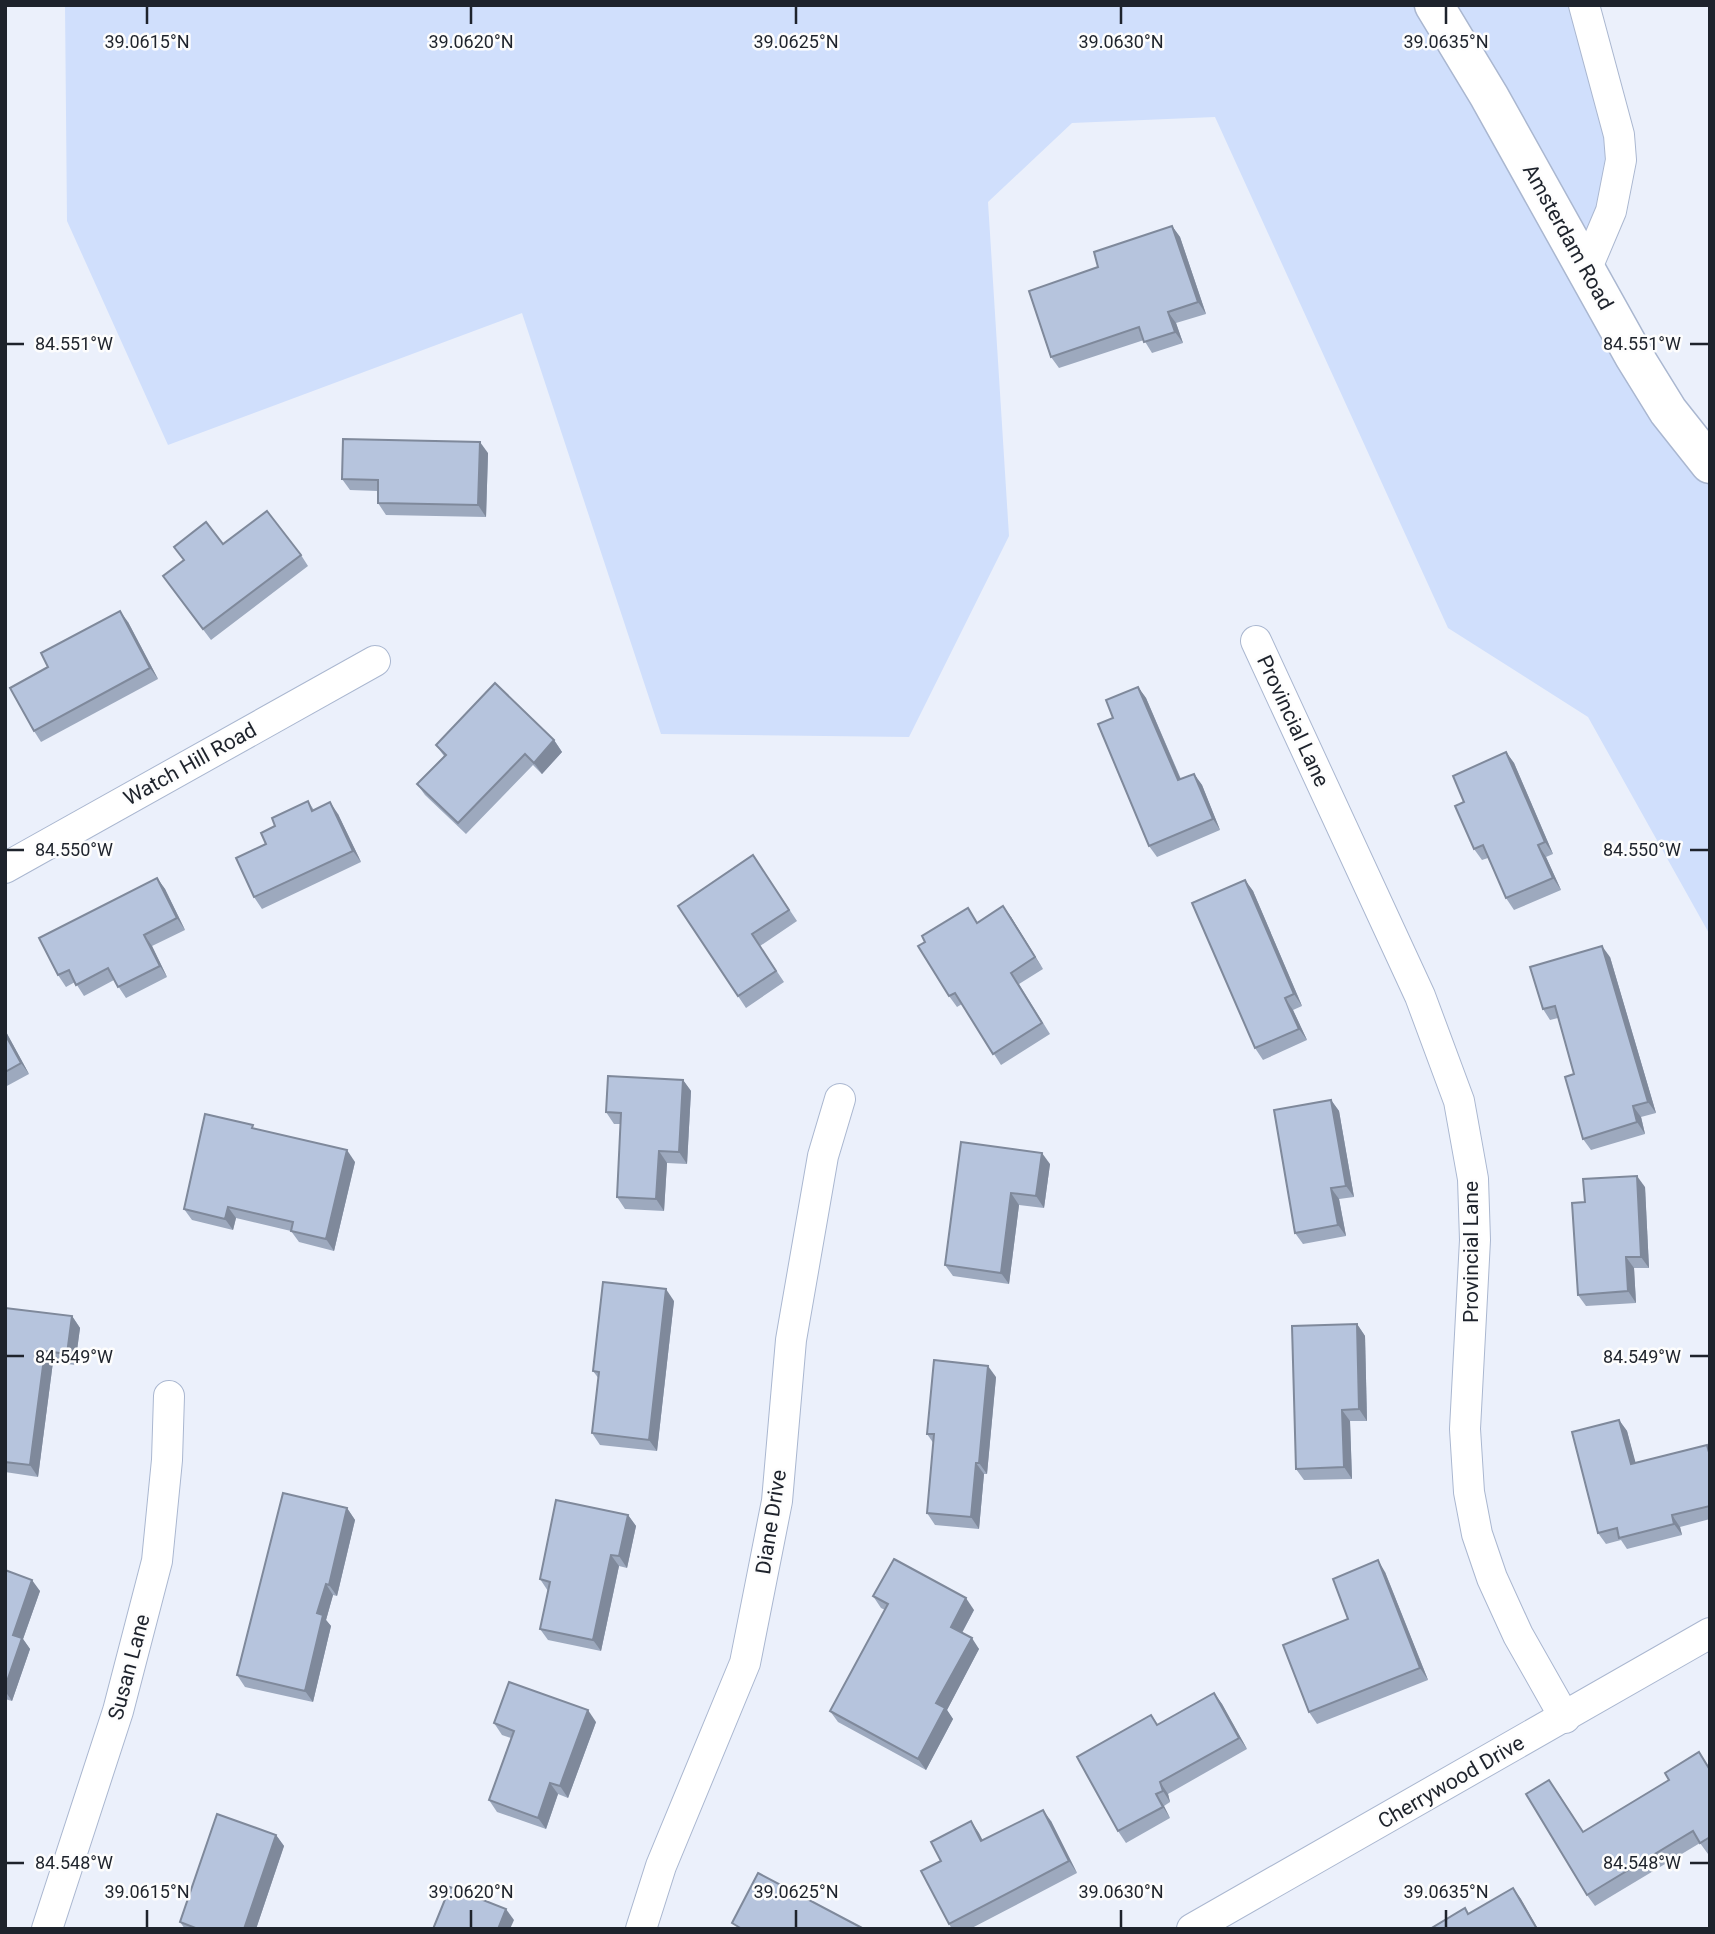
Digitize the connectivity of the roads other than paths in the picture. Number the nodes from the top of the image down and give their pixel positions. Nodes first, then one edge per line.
1 (1434, 5) edge
2 (1584, 5) edge
3 (1586, 270) junction
4 (1710, 464) edge
5 (1256, 641) dead end
6 (375, 661) dead end
7 (5, 868) edge
8 (840, 1099) dead end
9 (169, 1396) dead end
10 (1710, 1633) edge
11 (1565, 1718) junction
12 (47, 1929) edge
13 (641, 1929) edge
14 (1192, 1929) edge

1 - 3 street, Amsterdam Road
2 - 3 street
3 - 4 street, Amsterdam Road
5 - 11 street, Provincial Lane
6 - 7 street, Watch Hill Road
8 - 13 street, Diane Drive
9 - 12 street, Susan Lane
10 - 11 street, Cherrywood Drive
11 - 14 street, Cherrywood Drive

